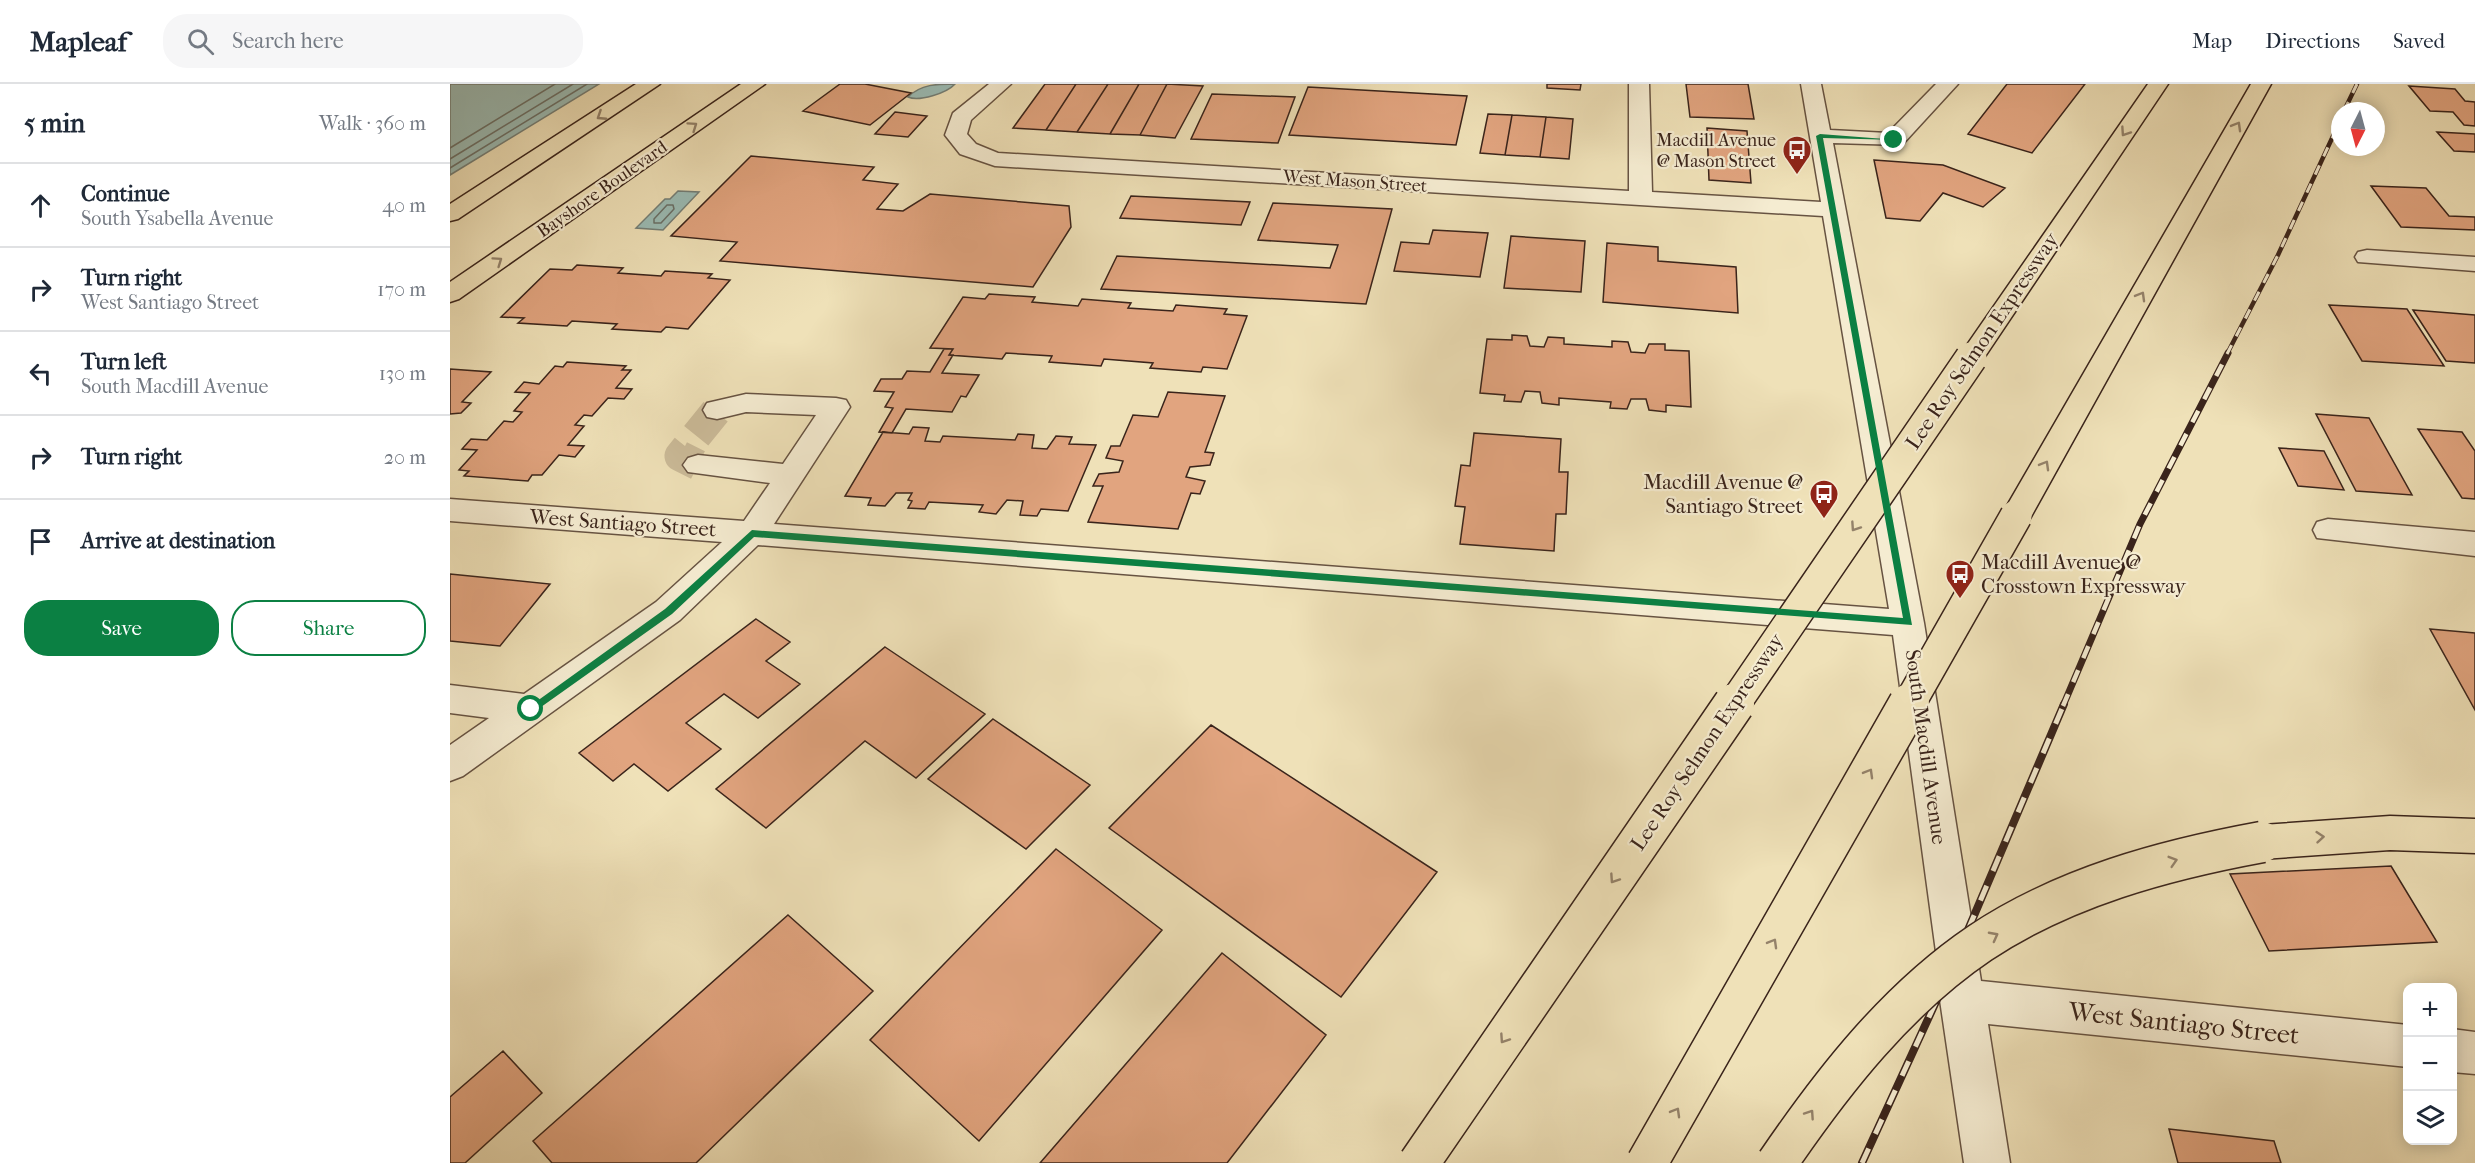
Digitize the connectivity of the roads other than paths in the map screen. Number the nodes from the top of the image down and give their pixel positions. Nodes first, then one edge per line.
1 (650, 84) edge
2 (754, 84) edge
3 (1000, 84) edge
4 (1640, 84) edge
5 (1811, 84) edge
6 (1948, 84) edge
7 (2158, 84) edge
8 (2261, 84) edge
9 (1820, 136) junction
10 (1641, 199) junction
11 (1833, 210) junction
12 (450, 214) edge
13 (2367, 257) dead end
14 (2475, 264) edge
15 (450, 294) edge
16 (717, 410) tunnel mouth
17 (698, 465) dead end
18 (791, 475) junction
19 (450, 510) edge
20 (2328, 530) dead end
21 (752, 533) junction
22 (2475, 544) edge
23 (1908, 623) junction
24 (450, 699) edge
25 (531, 709) junction
26 (450, 765) edge
27 (2475, 836) edge
28 (1961, 1000) junction
29 (2403, 1045) edge
30 (2457, 1051) edge
31 (2475, 1053) edge
32 (1419, 1163) edge
33 (1647, 1163) edge
34 (1777, 1163) edge
35 (1987, 1163) edge

1 -> 12 main road
15 -> 2 main road, Bayshore Boulevard
3 - 10 street, West Mason Street
4 - 10 street
5 - 9 street, South Macdill Avenue
6 - 9 street
7 -> 32 main road, Lee Roy Selmon Expressway, bridge
33 -> 8 main road, bridge
9 - 11 street, South Macdill Avenue
10 - 11 street, West Mason Street
11 - 23 street, South Macdill Avenue
13 - 14 street
16 - 18 street
17 - 18 street
18 - 21 street
19 - 21 street, West Santiago Street
20 - 22 street
21 - 23 street, West Santiago Street
21 - 25 street
23 - 28 street, South Macdill Avenue
24 - 25 street
25 - 26 street
34 -> 27 main road, bridge
28 - 29 street, West Santiago Street
28 - 35 street, South Macdill Avenue
30 - 31 street

